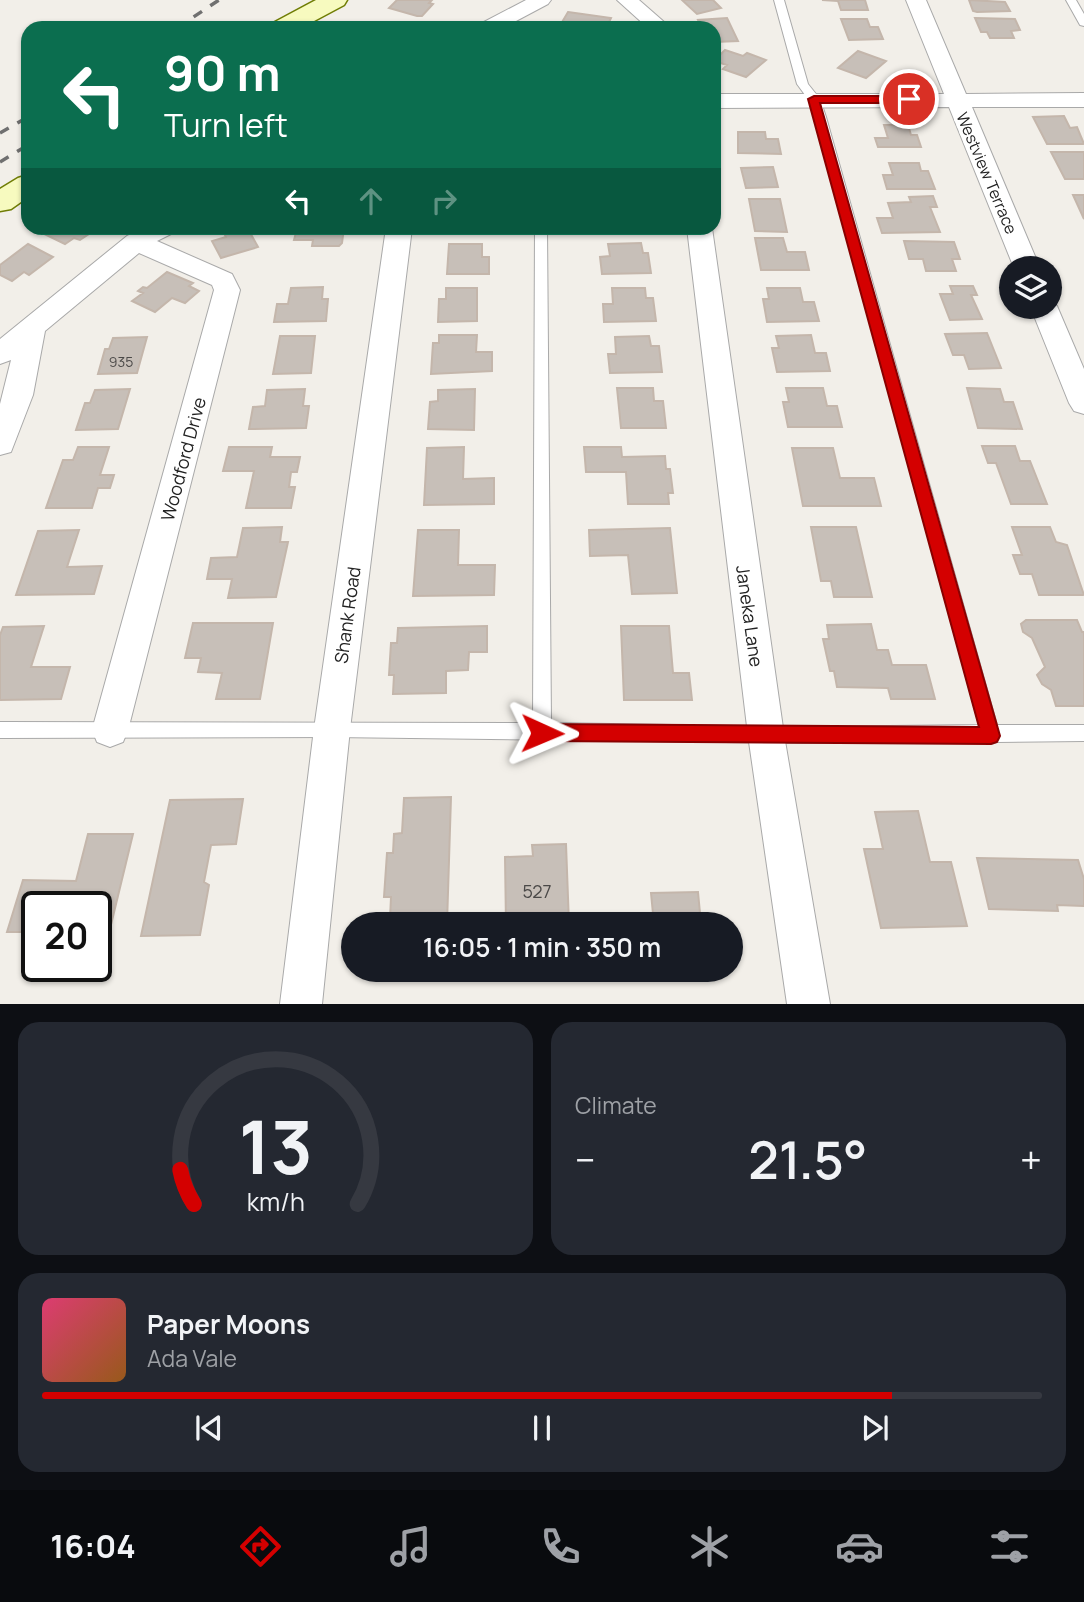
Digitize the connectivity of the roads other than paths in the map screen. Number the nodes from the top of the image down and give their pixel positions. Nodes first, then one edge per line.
1 (335, 0) edge
2 (541, 0) edge
3 (627, 0) edge
4 (779, 0) edge
5 (916, 0) edge
6 (1071, 0) edge
7 (295, 21) edge
8 (501, 21) edge
9 (654, 21) edge
10 (1084, 23) edge
11 (814, 99) junction
12 (957, 99) junction
13 (1084, 100) edge
14 (721, 101) edge
15 (21, 188) edge
16 (0, 202) edge
17 (149, 235) edge
18 (398, 235) edge
19 (541, 235) edge
20 (700, 235) edge
21 (1022, 256) edge
22 (1049, 319) edge
23 (32, 329) junction
24 (0, 354) edge
25 (1084, 403) edge
26 (0, 444) edge
27 (332, 729) junction
28 (0, 730) edge
29 (110, 730) junction
30 (542, 733) junction
31 (1084, 733) edge
32 (766, 735) junction
33 (991, 736) junction
34 (301, 1003) edge
35 (809, 1003) edge

1 - 7 street
2 - 8 street
3 - 9 street
4 - 11 lane
5 - 12 street, Westview Terrace
6 - 10 lane
11 - 12 street
11 - 14 street
11 - 33 lane
12 - 13 street
12 - 21 street, Westview Terrace
15 - 16 street
17 - 23 street
17 - 29 street, Woodford Drive
18 - 27 street, Shank Road
19 - 30 lane
20 - 32 street, Janeka Lane
22 - 25 street
23 - 24 street
23 - 26 street
27 - 29 lane
27 - 30 lane
27 - 34 street, Shank Road
28 - 29 lane
30 - 32 lane
31 - 33 lane
32 - 33 lane
32 - 35 street, Janeka Lane

